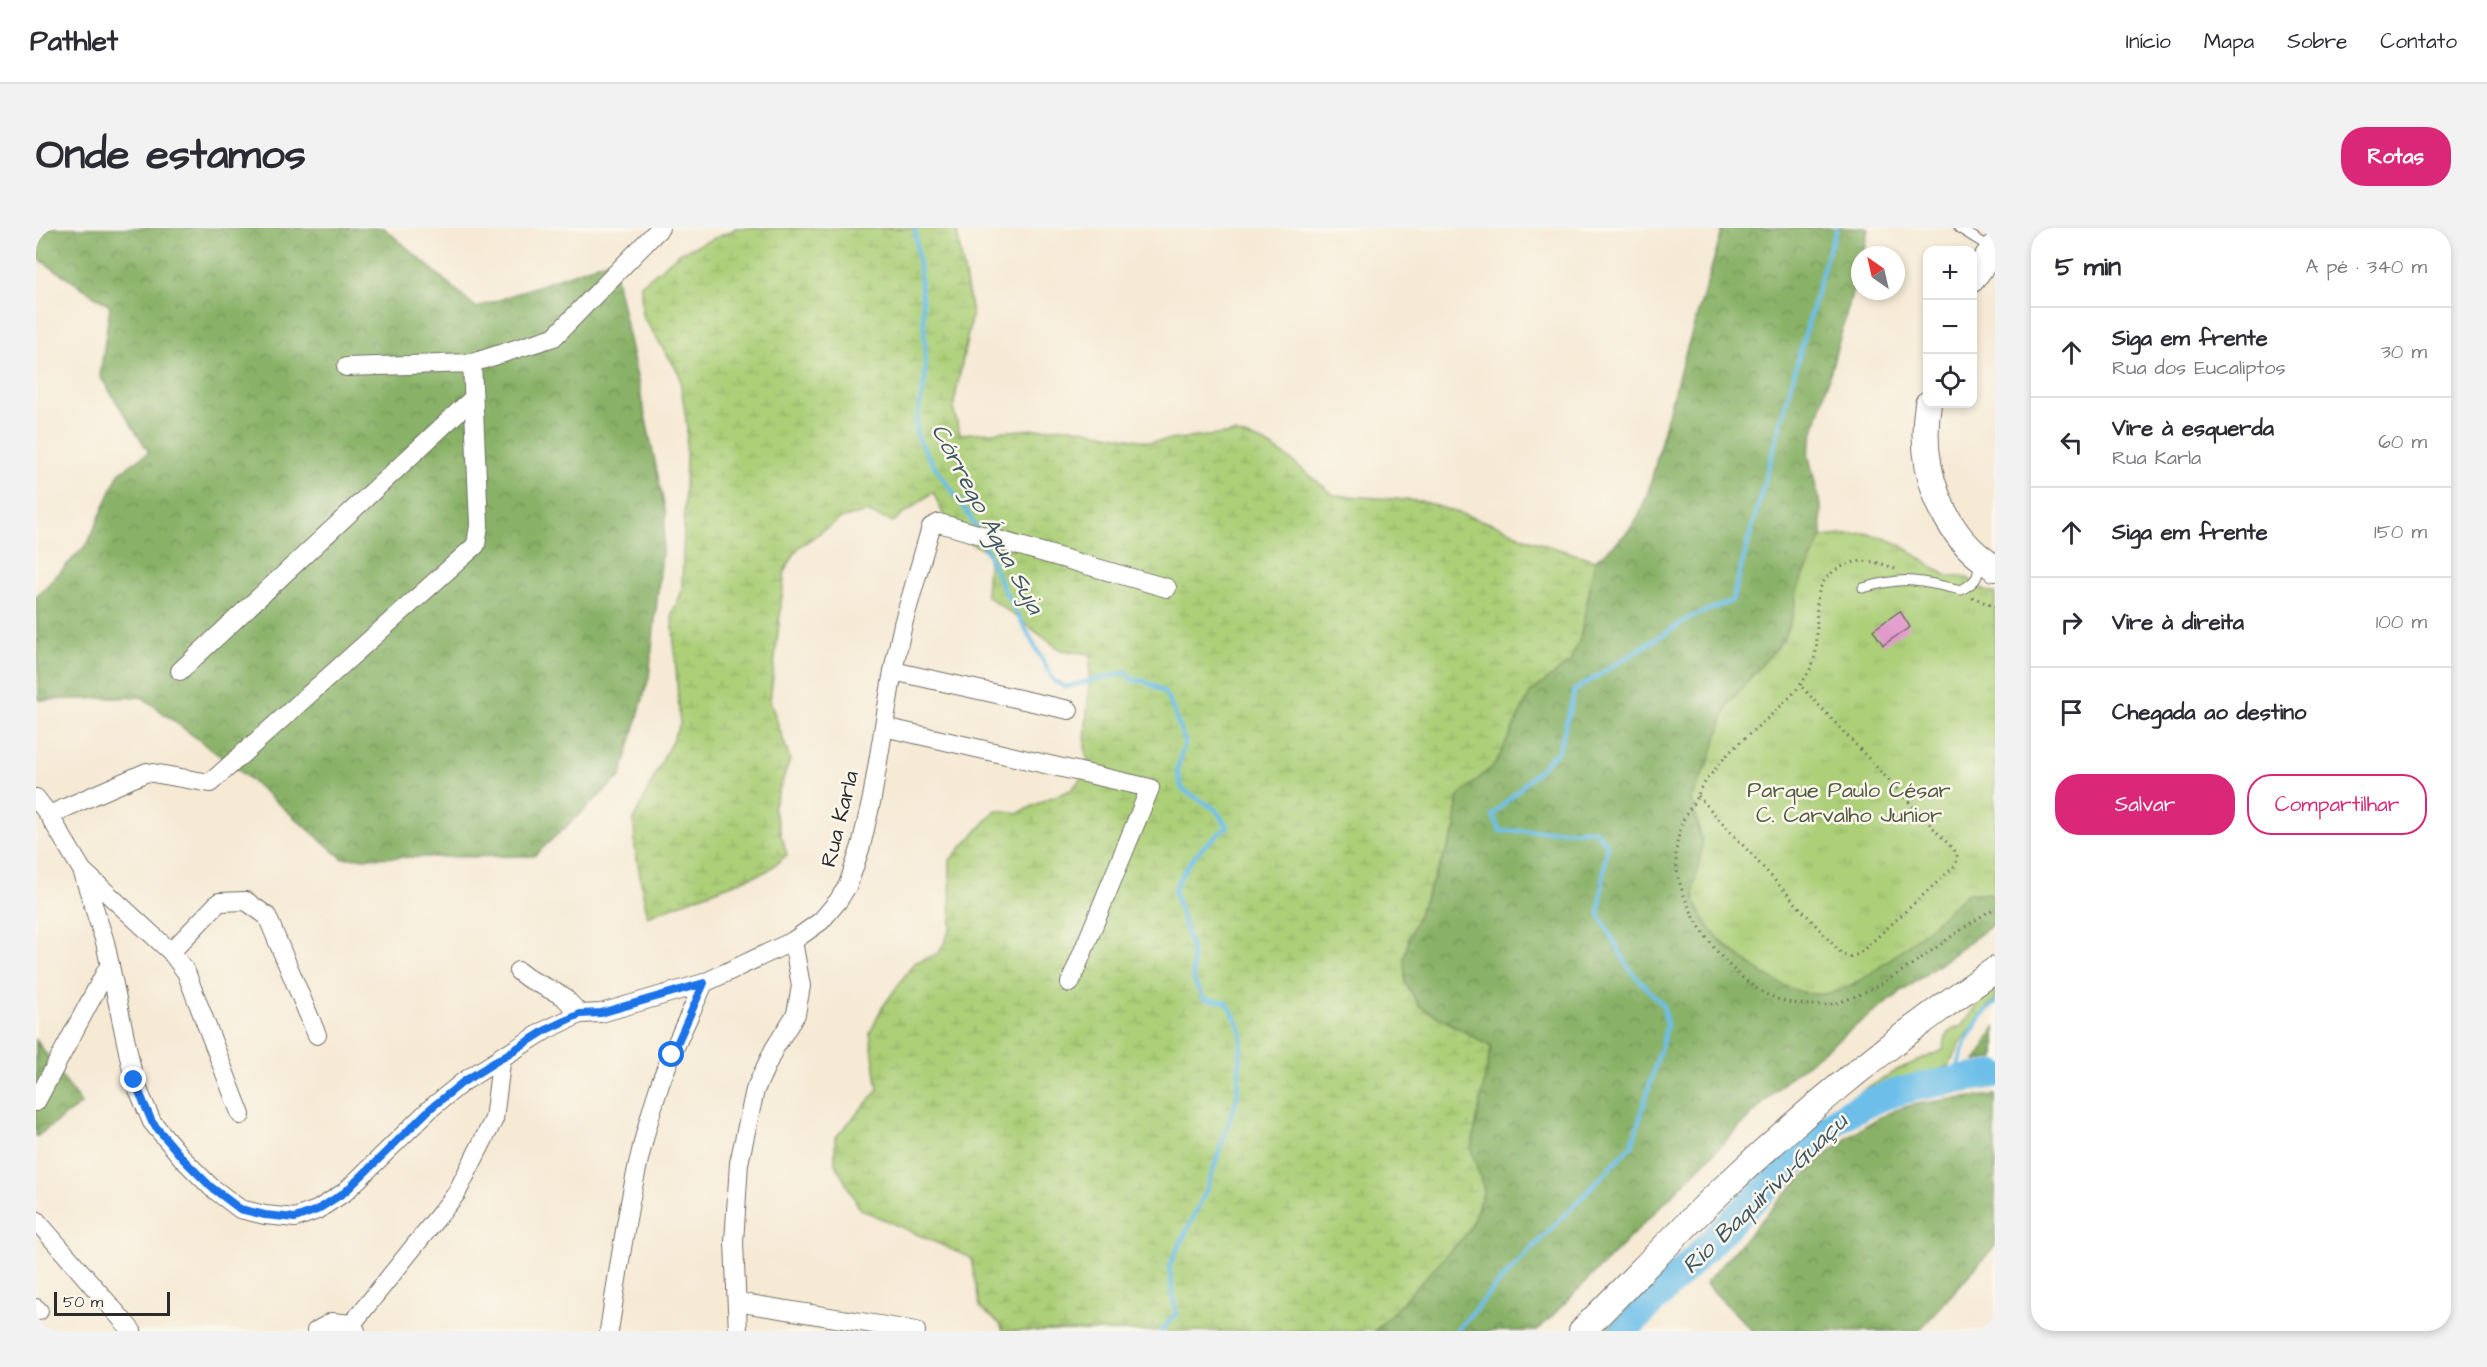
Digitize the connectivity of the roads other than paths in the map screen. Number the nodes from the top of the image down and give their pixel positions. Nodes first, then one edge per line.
1 (660, 228) edge
2 (1959, 228) edge
3 (1994, 248) edge
4 (1977, 272) edge
5 (472, 363) junction
6 (346, 367) dead end
7 (473, 398) junction
8 (1927, 408) edge
9 (1986, 563) edge
10 (1167, 588) dead end
11 (1863, 588) dead end
12 (180, 671) dead end
13 (893, 671) junction
14 (1069, 710) dead end
15 (884, 727) junction
16 (36, 798) edge
17 (49, 815) junction
18 (81, 870) junction
19 (793, 941) junction
20 (171, 952) junction
21 (110, 964) junction
22 (1995, 970) edge
23 (518, 971) dead end
24 (704, 983) junction
25 (1070, 983) dead end
26 (580, 1014) junction
27 (317, 1035) dead end
28 (502, 1055) junction
29 (36, 1102) edge
30 (241, 1114) dead end
31 (36, 1220) edge
32 (737, 1302) junction
33 (354, 1327) edge
34 (132, 1331) edge
35 (316, 1331) edge
36 (609, 1331) edge
37 (738, 1331) edge
38 (916, 1331) edge
39 (1582, 1331) edge

1 - 5 street
2 - 3 lane
3 - 4 main road
5 - 6 street
5 - 7 street
7 - 12 street
7 - 17 street
8 - 9 main road
9 - 11 lane
10 - 13 street, Rua Karla
13 - 14 street
13 - 15 street, Rua Karla
15 - 19 street, Rua Karla
15 - 25 street
16 - 17 street
17 - 18 street
18 - 20 street
18 - 21 street, Rua Karla
19 - 24 street, Rua Karla
19 - 32 street
20 - 27 street
20 - 30 street
21 - 28 street, Rua Karla
21 - 29 street
22 - 39 main road
23 - 26 street
24 - 26 street, Rua Karla
24 - 36 street
26 - 28 street, Rua Karla
28 - 33 street
31 - 34 street
32 - 37 street
32 - 38 street
33 - 35 street

